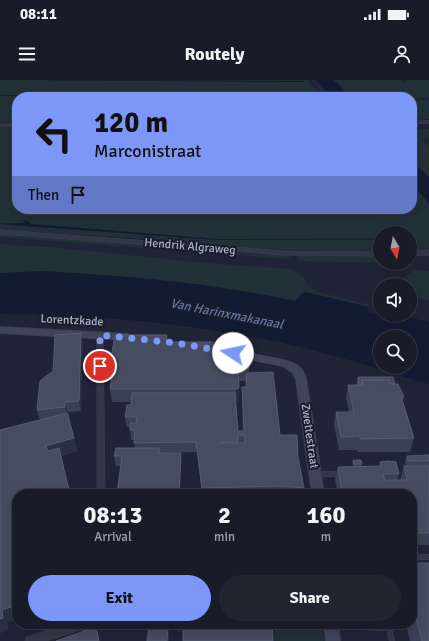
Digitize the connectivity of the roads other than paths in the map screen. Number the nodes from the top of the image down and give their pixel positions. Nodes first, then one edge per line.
1 (429, 122) edge
2 (417, 123) edge
3 (0, 125) edge
4 (12, 125) edge
5 (0, 232) edge
6 (429, 253) edge
7 (373, 254) edge
8 (417, 254) edge
9 (0, 330) edge
10 (100, 335) junction
11 (140, 339) edge
12 (189, 345) edge
13 (347, 473) edge
14 (316, 474) junction
15 (101, 489) edge
16 (318, 489) edge
17 (417, 557) edge
18 (429, 557) edge
19 (68, 629) edge
20 (332, 629) edge
21 (389, 629) edge
22 (30, 641) edge
23 (333, 641) edge
24 (392, 641) edge

1 - 2 street
3 - 4 street
5 - 7 street, Hendrik Algraweg
6 - 8 street
9 - 10 street, Lorentzkade
10 - 11 street, Lorentzkade
10 - 15 street
12 - 14 street, Zwettestraat
13 - 14 lane
14 - 16 street, Zwettestraat
17 - 18 lane
19 - 22 street
20 - 23 street
21 - 24 lane

